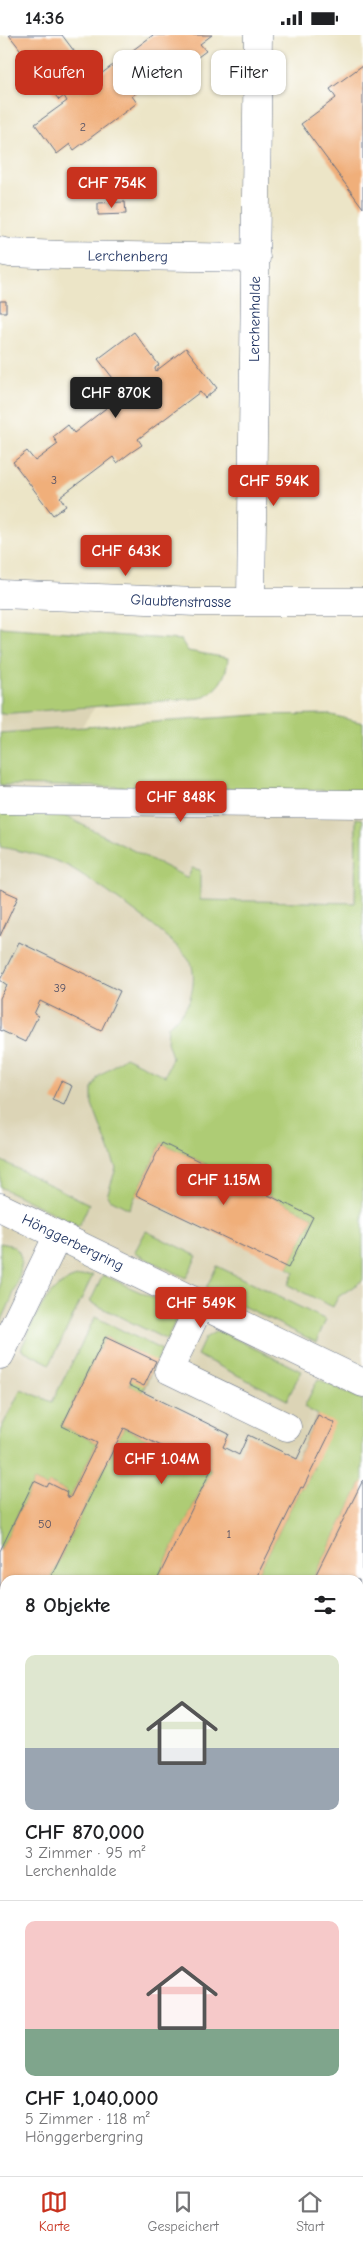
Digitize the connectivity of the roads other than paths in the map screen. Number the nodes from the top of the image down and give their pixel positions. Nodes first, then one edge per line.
1 (258, 35) edge
2 (0, 251) edge
3 (256, 258) junction
4 (0, 594) edge
5 (251, 601) junction
6 (363, 602) edge
7 (0, 800) edge
8 (363, 804) edge
9 (0, 1207) edge
10 (58, 1235) junction
11 (200, 1305) junction
12 (0, 1355) edge
13 (363, 1383) edge
14 (287, 1427) dead end

1 - 3 street, Lerchenhalde
2 - 3 street, Lerchenberg
3 - 5 street, Lerchenhalde
4 - 5 street, Glaubtenstrasse
5 - 6 street, Glaubtenstrasse
7 - 8 street
9 - 10 street, Hönggerbergring
10 - 11 street, Hönggerbergring
10 - 12 street
11 - 13 street, Hönggerbergring
11 - 14 street

